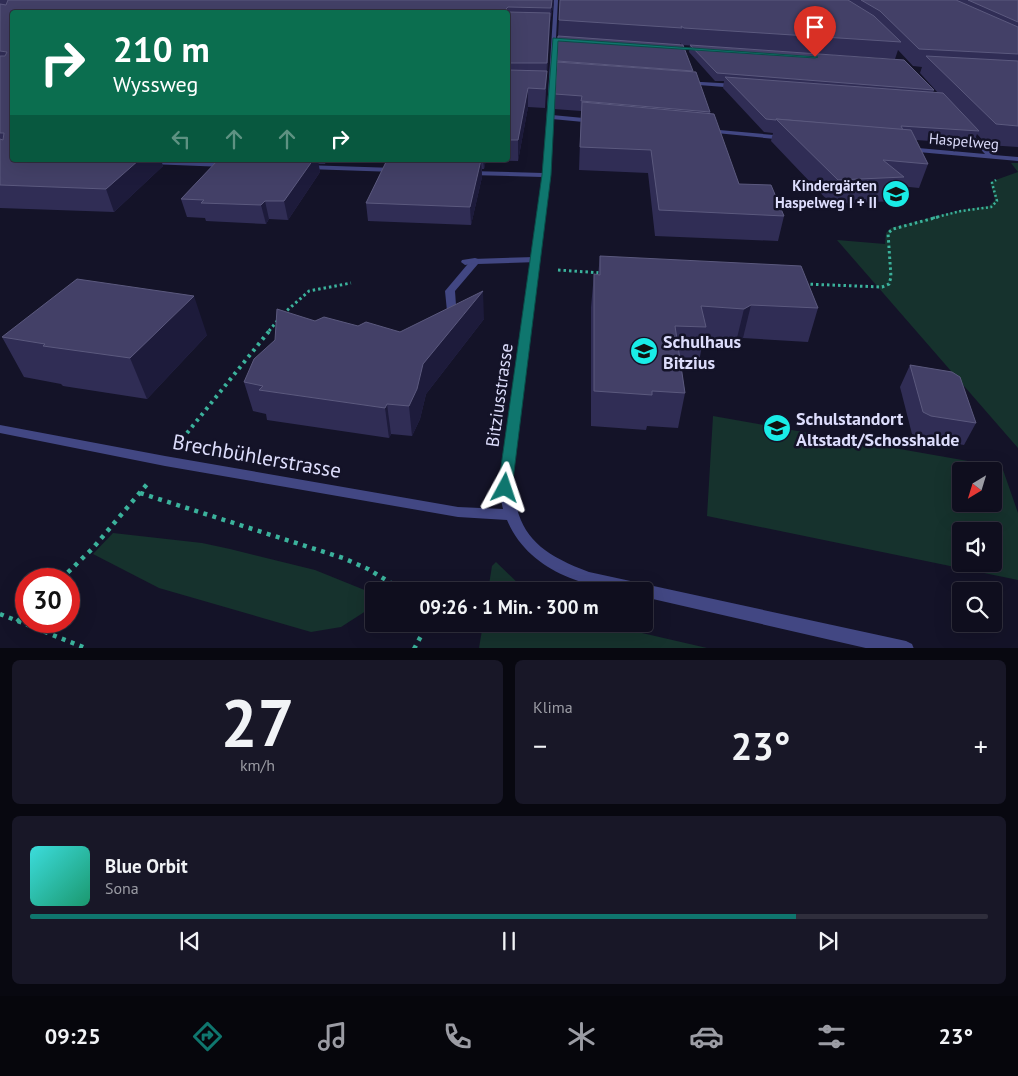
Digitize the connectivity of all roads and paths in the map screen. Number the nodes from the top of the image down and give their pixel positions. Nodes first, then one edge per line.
1 (556, 0) edge
2 (682, 82) edge
3 (740, 86) edge
4 (550, 117) junction
5 (602, 122) edge
6 (959, 122) edge
7 (698, 130) edge
8 (796, 139) edge
9 (903, 148) edge
10 (991, 156) junction
11 (1018, 159) edge
12 (138, 162) edge
13 (236, 165) edge
14 (295, 167) edge
15 (402, 170) edge
16 (461, 172) edge
17 (546, 175) junction
18 (999, 178) dead end
19 (535, 260) junction
20 (475, 261) junction
21 (464, 262) dead end
22 (556, 270) dead end
23 (606, 273) edge
24 (352, 283) dead end
25 (795, 284) edge
26 (447, 322) edge
27 (0, 429) edge
28 (187, 433) dead end
29 (150, 479) dead end
30 (140, 493) junction
31 (509, 515) junction
32 (73, 568) edge
33 (389, 582) edge
34 (0, 614) edge
35 (15, 621) edge
36 (421, 632) edge
37 (47, 633) edge
38 (88, 648) edge
39 (414, 648) edge
40 (906, 648) edge

1 - 4 street, Bitziusstrasse
2 - 3 street
4 - 5 street
4 - 17 street, Bitziusstrasse
6 - 10 street
7 - 8 street
9 - 10 street, Haspelweg
10 - 11 street, Haspelweg
12 - 13 street
14 - 15 street
16 - 17 street
17 - 19 street, Bitziusstrasse
18 - 25 path
19 - 20 street
19 - 31 street, Bitziusstrasse
20 - 21 street
20 - 26 street
22 - 23 path
24 - 28 path
27 - 31 street, Brechbühlerstrasse
29 - 30 path
30 - 32 path
30 - 33 path
31 - 40 street, Bitziusstrasse
34 - 35 path
36 - 39 path
37 - 38 path

